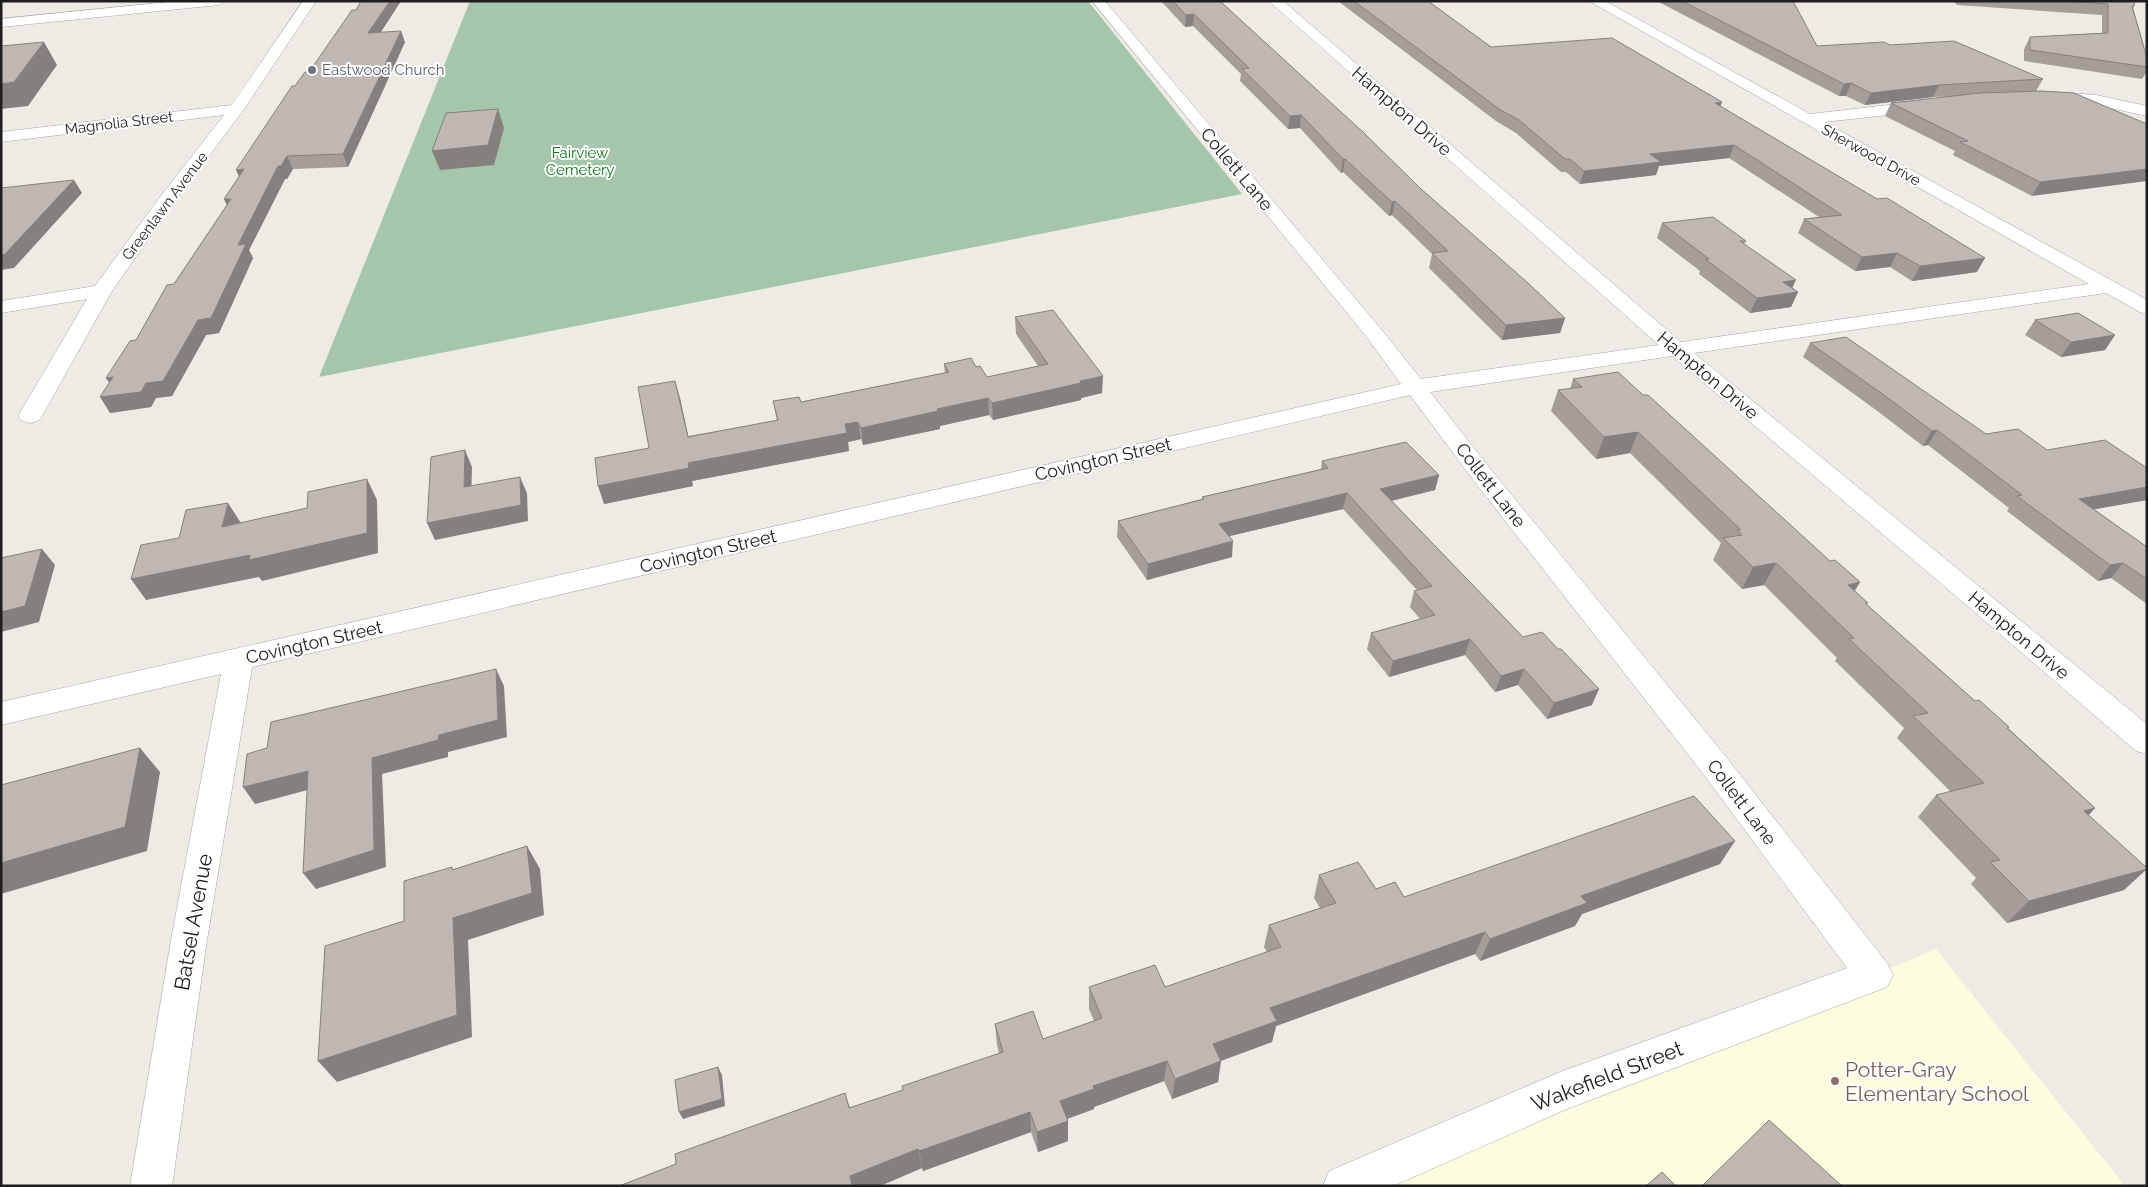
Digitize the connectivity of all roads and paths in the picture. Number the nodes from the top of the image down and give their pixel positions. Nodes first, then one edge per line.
1 (219, 1) edge
2 (310, 1) edge
3 (1098, 1) edge
4 (1275, 1) edge
5 (1595, 1) edge
6 (1, 23) edge
7 (2042, 97) edge
8 (1940, 104) edge
9 (237, 109) junction
10 (2147, 111) edge
11 (1806, 119) junction
12 (1, 137) edge
13 (2110, 287) junction
14 (102, 291) junction
15 (1, 307) edge
16 (2147, 308) edge
17 (1675, 348) junction
18 (1415, 386) junction
19 (30, 416) dead end
20 (239, 658) junction
21 (1, 714) edge
22 (2147, 742) edge
23 (1874, 975) joint
24 (152, 1186) edge
25 (1344, 1186) edge

1 - 6 street
2 - 9 street, Greenlawn Avenue
3 - 18 street, Collett Lane
4 - 17 street, Hampton Drive
5 - 11 street, Sherwood Drive
7 - 10 street
8 - 11 street
9 - 12 street, Magnolia Street
9 - 14 street, Greenlawn Avenue
11 - 13 street, Sherwood Drive
13 - 16 street, Sherwood Drive
13 - 17 street, Covington Street
14 - 15 street
14 - 19 street, Greenlawn Avenue
17 - 18 street, Covington Street
17 - 22 street, Hampton Drive
18 - 20 street, Covington Street
18 - 23 street, Collett Lane
20 - 21 street, Covington Street
20 - 24 street, Batsel Avenue
23 - 25 street, Wakefield Street

